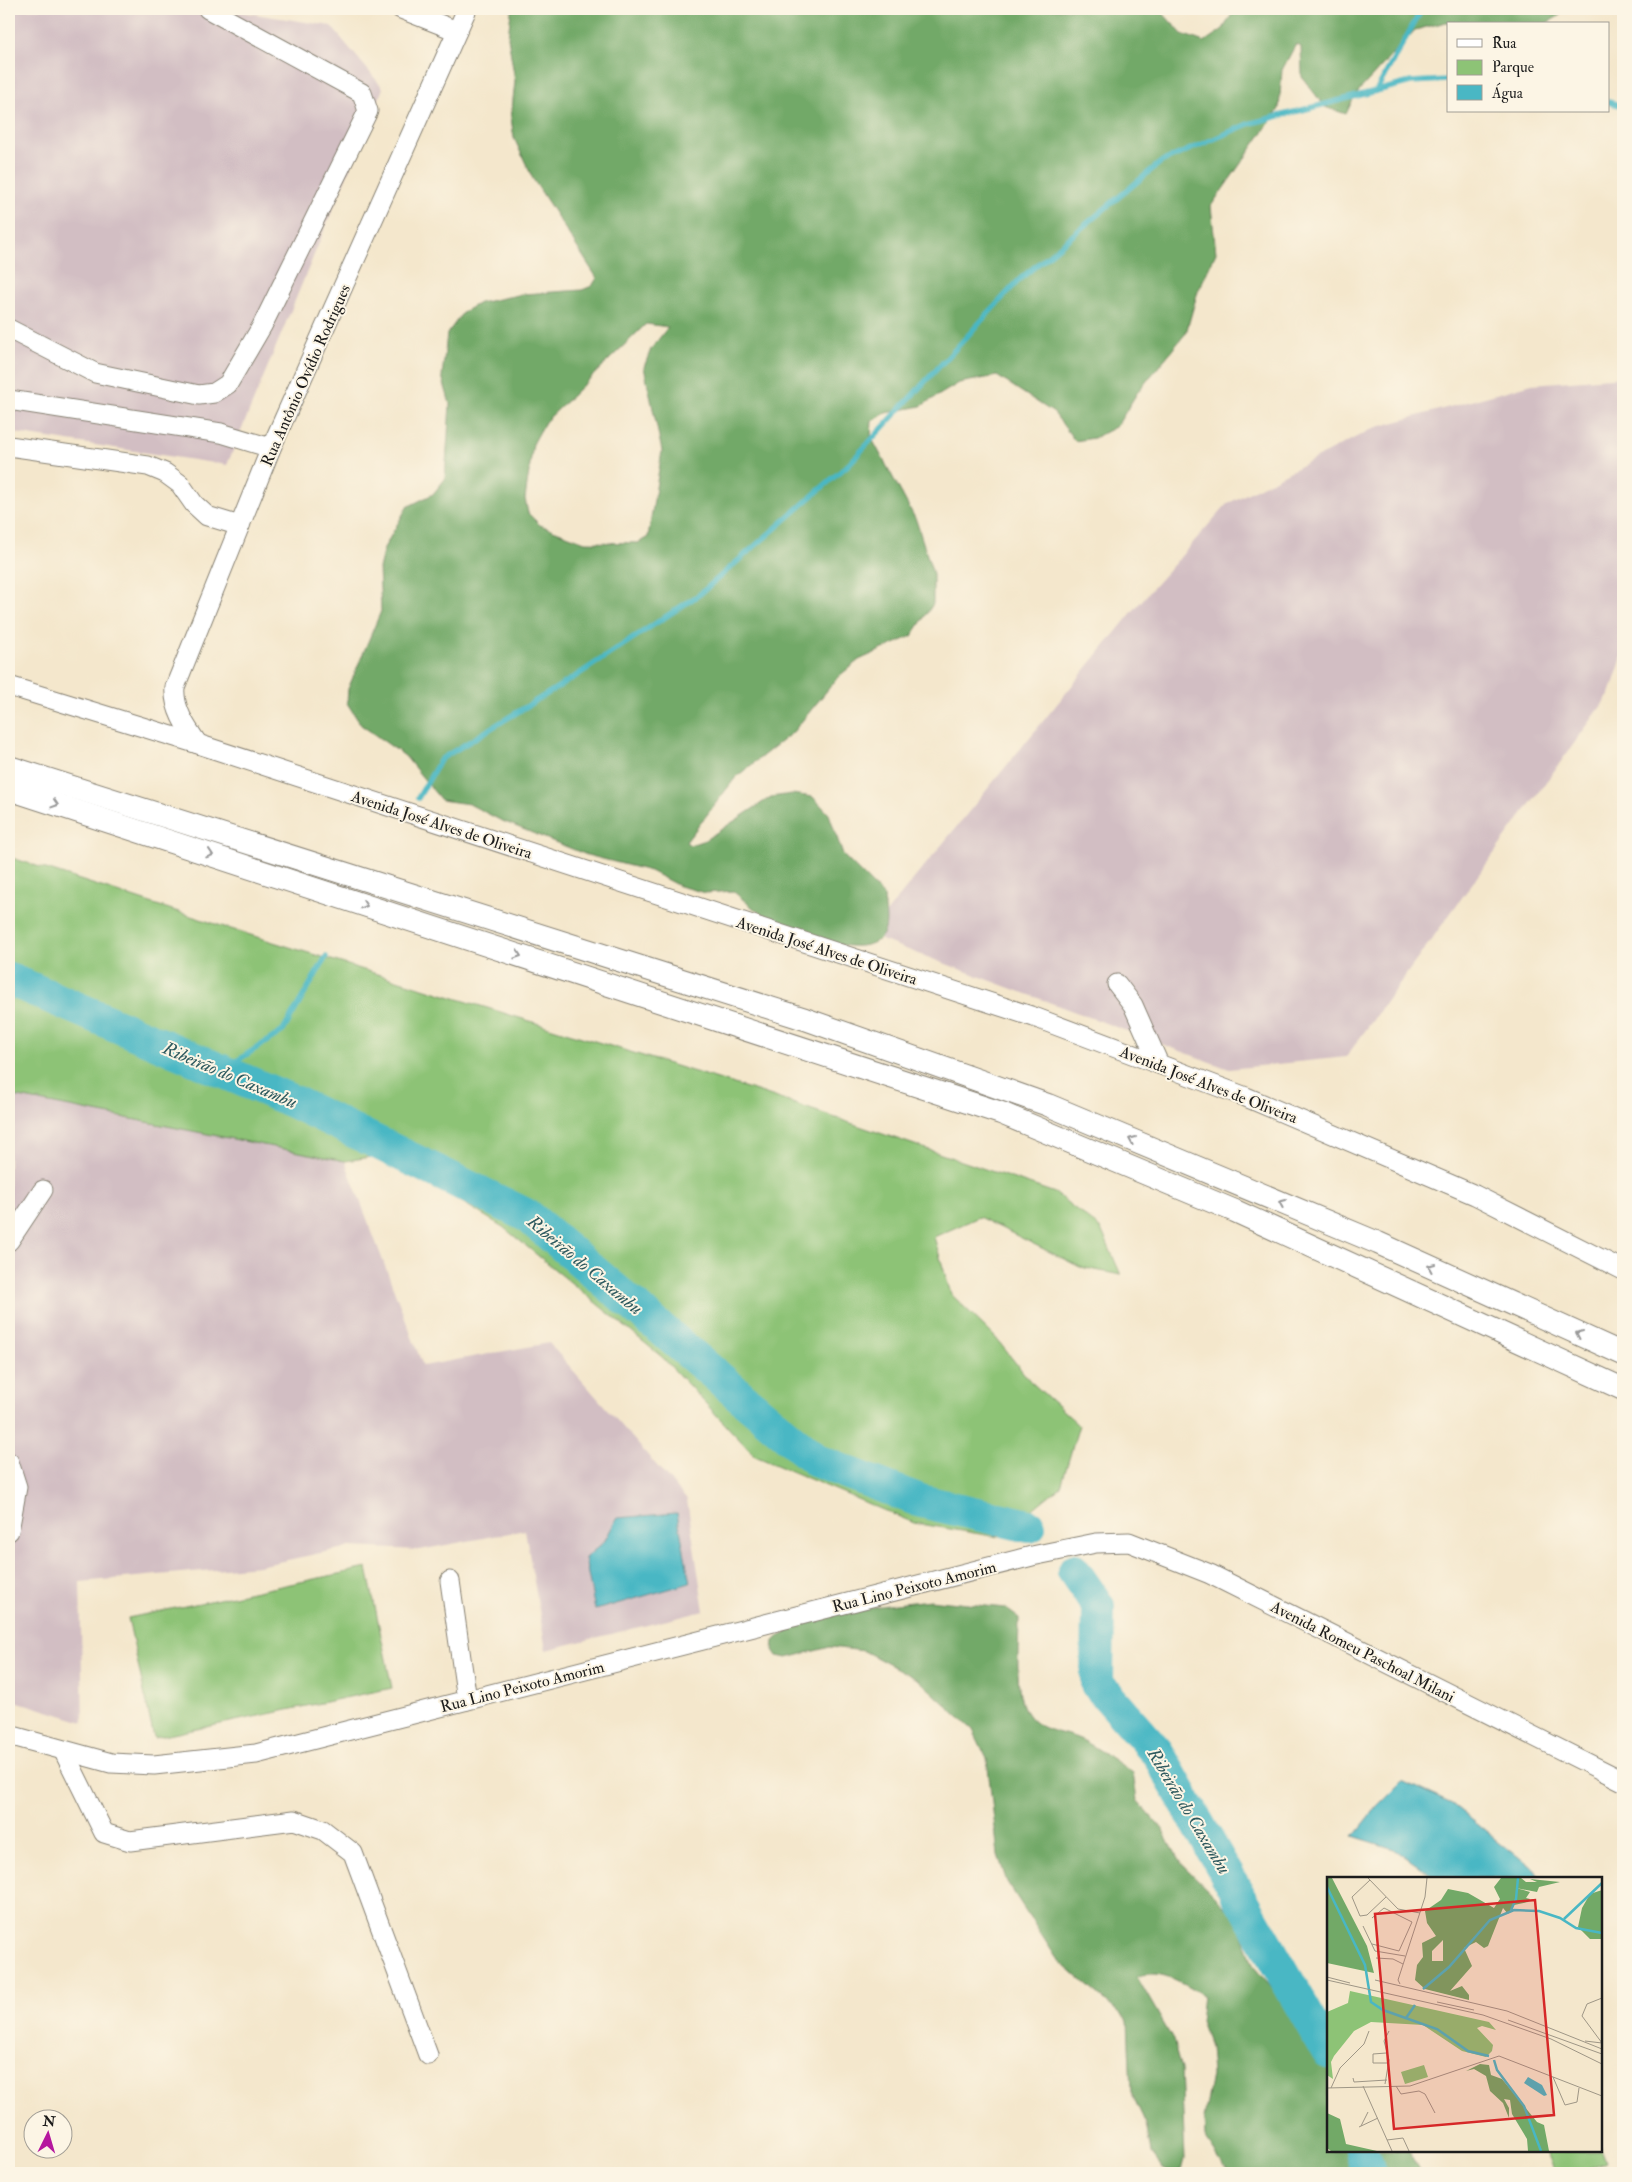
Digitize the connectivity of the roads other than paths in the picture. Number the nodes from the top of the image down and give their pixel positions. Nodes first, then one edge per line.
1 (208, 9) edge
2 (400, 9) edge
3 (467, 9) edge
4 (458, 31) junction
5 (9, 330) edge
6 (9, 400) edge
7 (9, 446) edge
8 (272, 448) junction
9 (240, 526) junction
10 (9, 686) edge
11 (198, 744) junction
12 (9, 767) edge
13 (9, 789) edge
14 (1117, 984) dead end
15 (1159, 1064) junction
16 (43, 1190) dead end
17 (9, 1241) edge
18 (1623, 1270) edge
19 (1623, 1354) edge
20 (1623, 1388) edge
21 (9, 1462) edge
22 (11, 1512) edge
23 (9, 1531) edge
24 (1032, 1556) joint
25 (450, 1580) dead end
26 (467, 1700) junction
27 (9, 1735) edge
28 (64, 1752) junction
29 (1623, 1781) edge
30 (428, 2055) dead end

1 - 5 street
2 - 4 street
3 - 4 street, Rua Antônio Ovídio Rodrigues
4 - 8 street, Rua Antônio Ovídio Rodrigues
6 - 8 street
7 - 9 street
8 - 9 street, Rua Antônio Ovídio Rodrigues
9 - 11 street, Rua Antônio Ovídio Rodrigues
10 - 11 street, Avenida José Alves de Oliveira
11 - 15 street, Avenida José Alves de Oliveira
19 -> 12 main road
13 -> 20 main road
14 - 15 street
15 - 18 street, Avenida José Alves de Oliveira
16 - 17 street
21 - 22 street
22 - 23 street
24 - 26 street, Rua Lino Peixoto Amorim
24 - 29 street, Avenida Romeu Paschoal Milani
25 - 26 street
26 - 28 street, Rua Lino Peixoto Amorim
27 - 28 street, Rua Lino Peixoto Amorim
28 - 30 street

